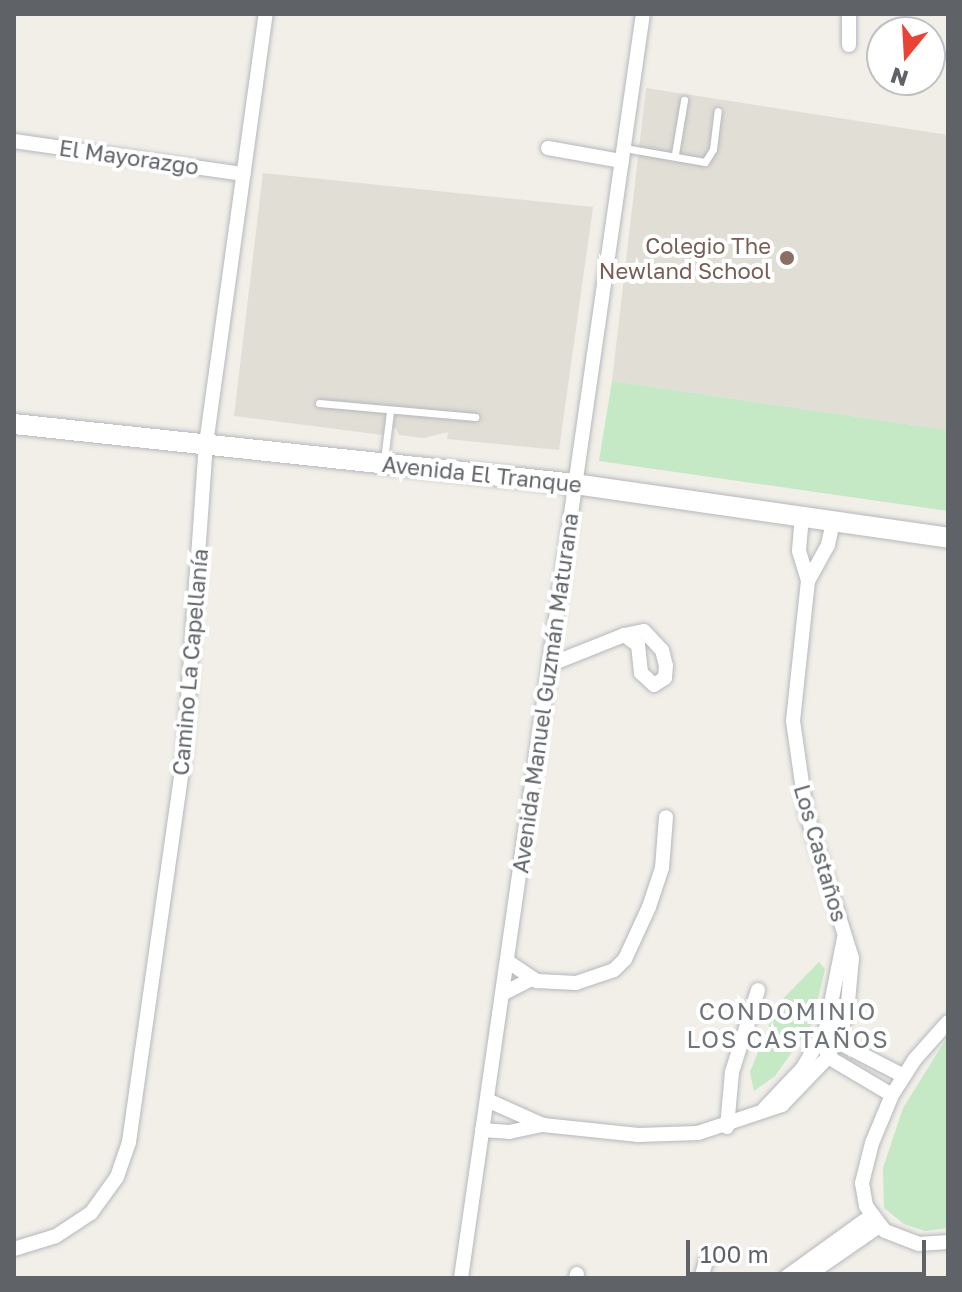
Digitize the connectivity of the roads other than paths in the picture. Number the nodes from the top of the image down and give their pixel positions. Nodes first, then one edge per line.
1 (266, 14) edge
2 (643, 14) edge
3 (849, 14) edge
4 (849, 45) dead end
5 (684, 100) dead end
6 (718, 111) dead end
7 (14, 141) edge
8 (548, 148) dead end
9 (623, 154) junction
10 (675, 154) junction
11 (244, 174) junction
12 (319, 403) dead end
13 (390, 411) junction
14 (475, 417) dead end
15 (14, 424) edge
16 (206, 444) junction
17 (384, 463) junction
18 (575, 484) junction
19 (802, 516) junction
20 (833, 521) junction
21 (948, 538) edge
22 (808, 581) junction
23 (553, 635) junction
24 (624, 635) dead end
25 (582, 649) junction
26 (549, 665) junction
27 (666, 817) dead end
28 (844, 934) junction
29 (507, 961) junction
30 (530, 980) junction
31 (758, 990) dead end
32 (502, 994) junction
33 (948, 1022) edge
34 (822, 1038) junction
35 (838, 1038) junction
36 (828, 1057) junction
37 (904, 1076) junction
38 (892, 1095) junction
39 (487, 1100) junction
40 (761, 1113) junction
41 (543, 1125) junction
42 (727, 1127) junction
43 (482, 1130) junction
44 (875, 1221) junction
45 (948, 1242) edge
46 (14, 1249) edge
47 (707, 1258) dead end
48 (461, 1278) edge
49 (701, 1278) edge
50 (785, 1278) edge
51 (804, 1278) edge

1 - 11 street, Camino La Capellanía
2 - 9 street, Avenida Manuel Guzmán Maturana
3 - 4 street
5 - 10 lane
6 - 10 lane
7 - 11 street, El Mayorazgo
8 - 9 street
9 - 10 lane
9 - 18 street, Avenida Manuel Guzmán Maturana
11 - 16 street, Camino La Capellanía
12 - 13 lane
13 - 14 lane
13 - 17 lane
15 - 16 main road, Avenida El Tranque
16 - 17 main road, Avenida El Tranque
16 - 46 street, Camino La Capellanía
17 - 18 main road, Avenida El Tranque
18 - 19 main road, Avenida El Tranque
18 - 23 street, Avenida Manuel Guzmán Maturana
19 - 20 main road, Avenida El Tranque
19 - 22 street, Los Castaños
20 - 21 main road, Avenida El Tranque
20 - 22 street, Los Castaños
22 - 28 street, Los Castaños
23 - 25 street
23 - 26 street, Avenida Manuel Guzmán Maturana
24 - 25 street
25 - 26 street
26 - 29 street, Avenida Manuel Guzmán Maturana
27 - 30 street
28 - 34 street, Los Castaños
28 - 35 street, Los Castaños
29 - 30 street
29 - 32 street, Avenida Manuel Guzmán Maturana
30 - 32 street
31 - 42 street
32 - 39 street, Avenida Manuel Guzmán Maturana
33 - 37 street
34 - 35 street
34 - 36 street
34 - 40 street, Los Castaños
35 - 36 street, Los Castaños
35 - 37 street
36 - 38 street
36 - 40 street, Los Castaños
37 - 38 street
38 - 44 street
39 - 41 street, Los Castaños
39 - 43 street, Avenida Manuel Guzmán Maturana
40 - 42 street, Los Castaños
41 - 42 street, Los Castaños
41 - 43 street, Los Castaños
43 - 48 street, Avenida Manuel Guzmán Maturana
44 - 45 street
44 - 50 street
44 - 51 street
47 - 49 street

